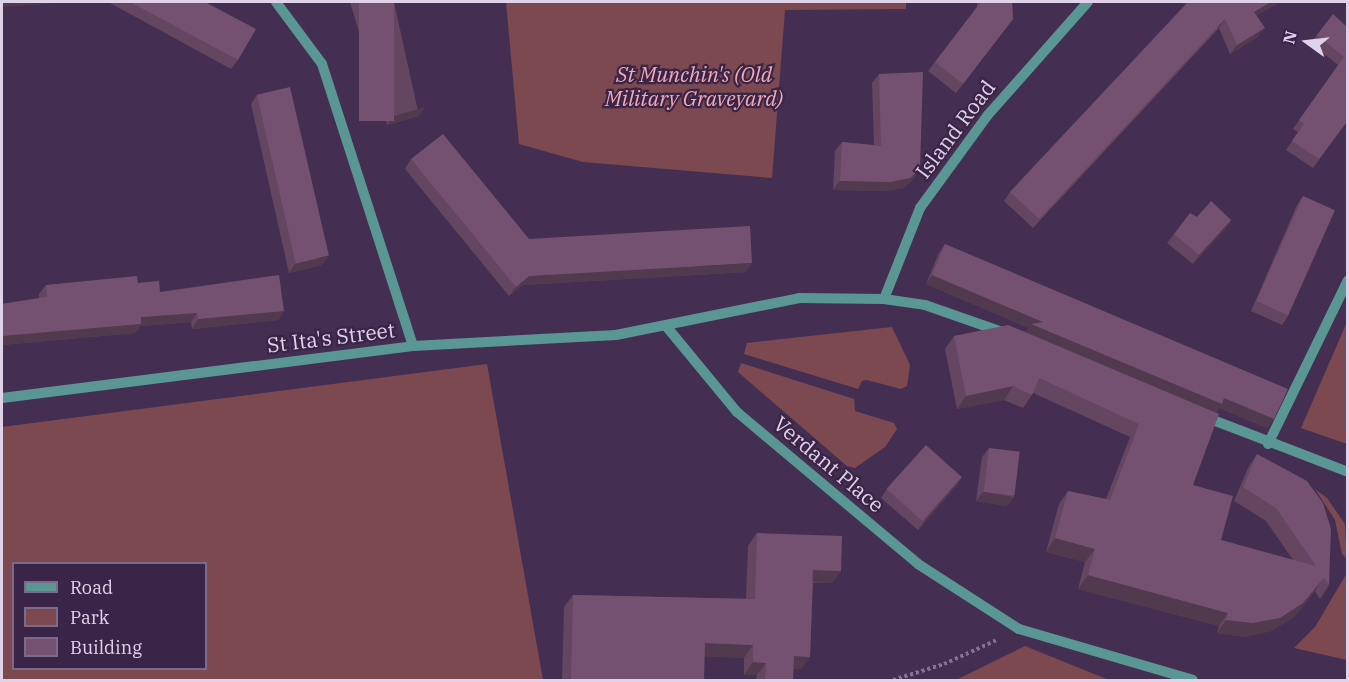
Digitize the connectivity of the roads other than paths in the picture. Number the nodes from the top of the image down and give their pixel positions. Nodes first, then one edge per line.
1 (276, 2) edge
2 (1085, 3) edge
3 (1347, 280) edge
4 (884, 299) junction
5 (666, 327) junction
6 (1015, 337) edge
7 (413, 346) junction
8 (2, 398) edge
9 (1191, 411) edge
10 (1268, 444) junction
11 (1347, 472) edge
12 (1193, 681) edge

1 - 7 street
2 - 4 street, Island Road
3 - 10 street
4 - 5 street
4 - 6 street
5 - 7 street, St Ita's Street
5 - 12 street, Verdant Place
7 - 8 street, St Ita's Street
9 - 10 street
10 - 11 street

